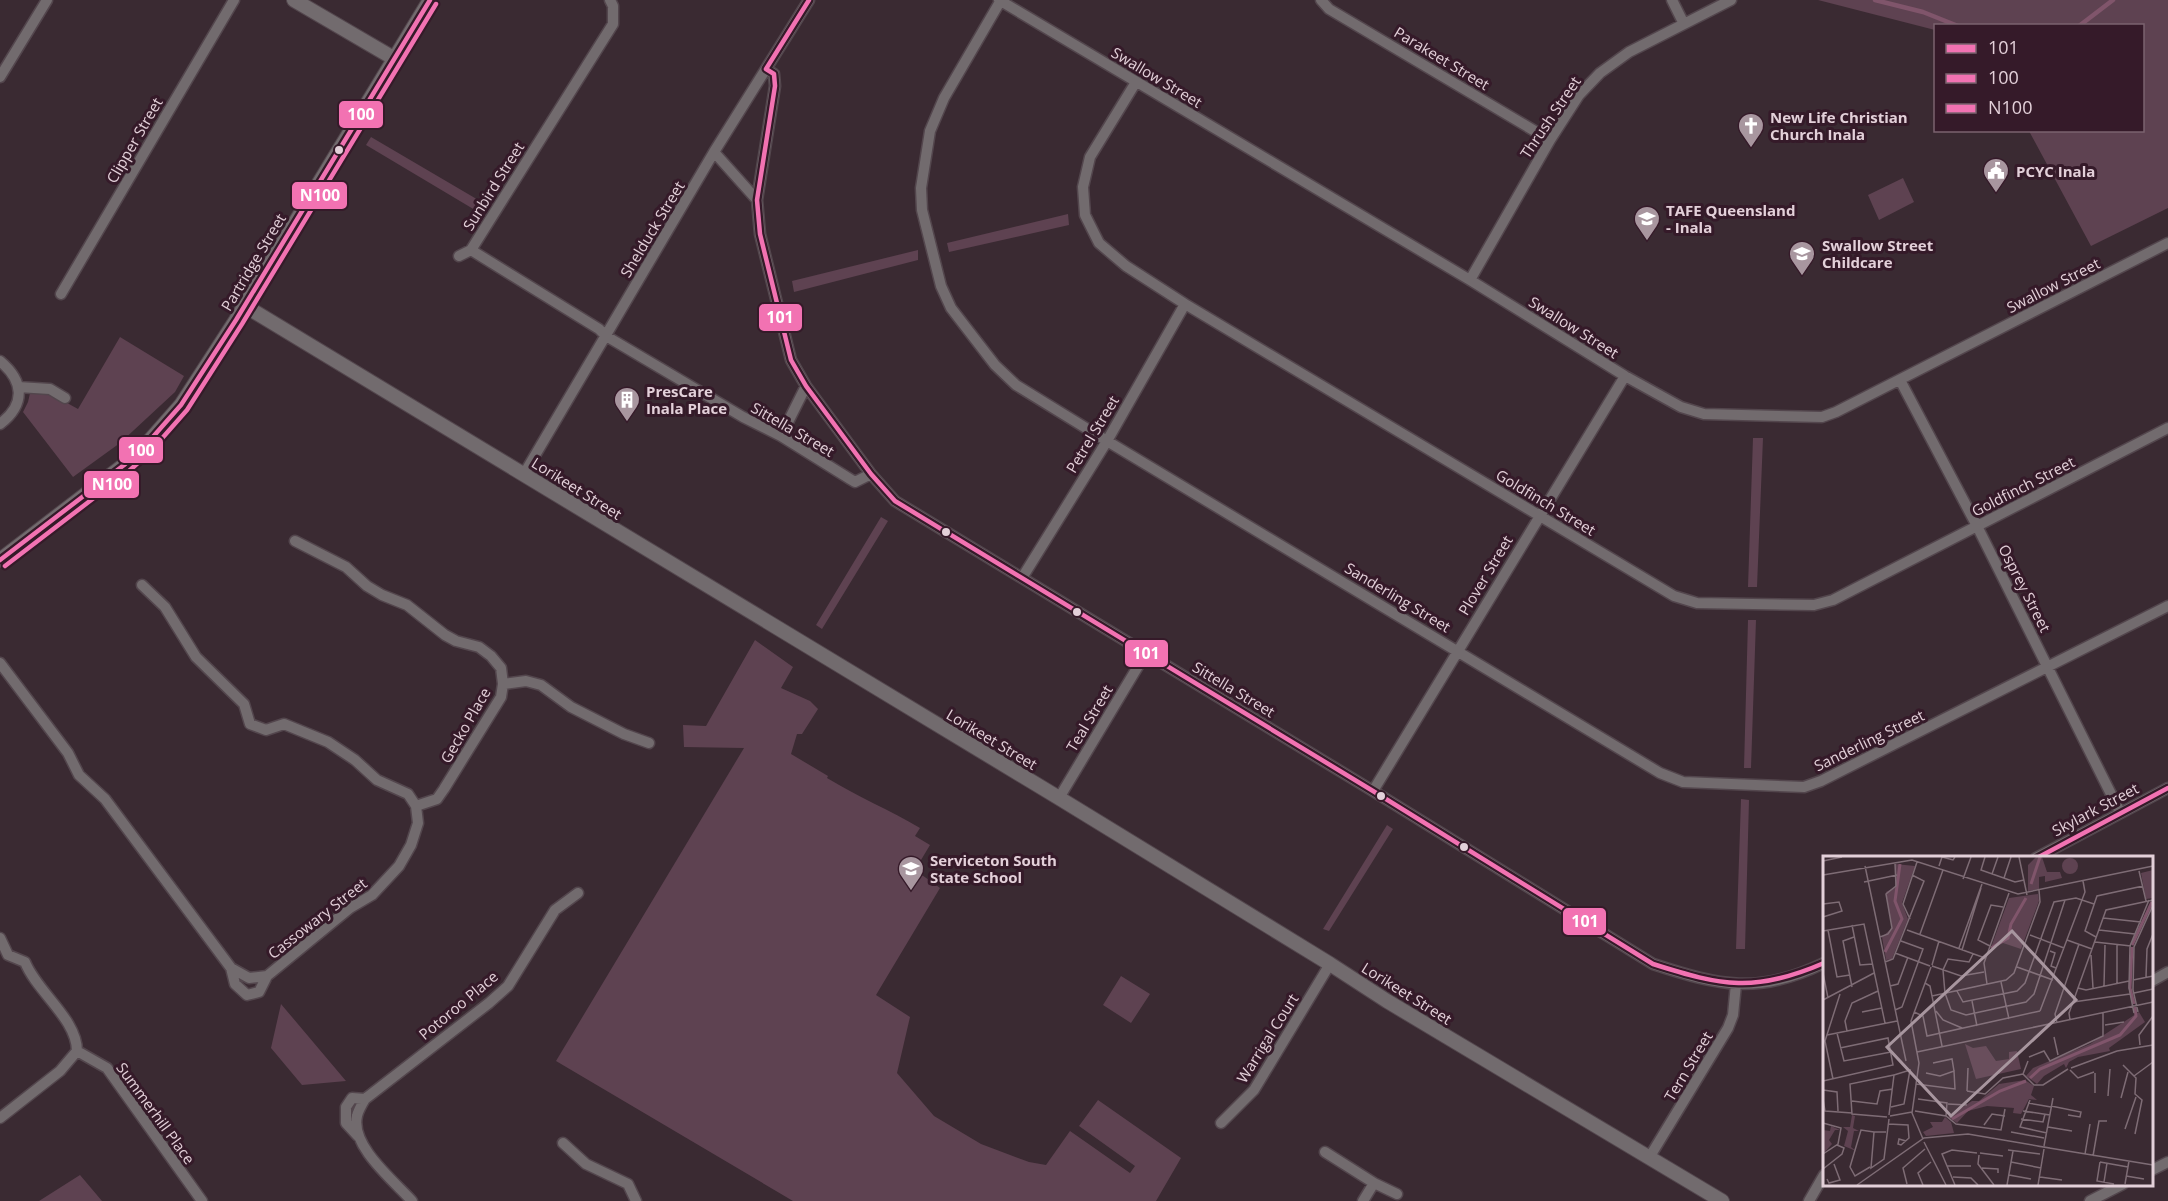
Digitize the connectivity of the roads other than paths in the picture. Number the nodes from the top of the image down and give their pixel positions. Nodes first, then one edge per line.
1 (47, 0) edge
2 (234, 0) edge
3 (294, 0) edge
4 (430, 0) edge
5 (610, 0) edge
6 (809, 0) edge
7 (1000, 0) edge
8 (1321, 0) edge
9 (1671, 0) edge
10 (1731, 0) edge
11 (1684, 24) junction
12 (395, 59) junction
13 (766, 69) junction
14 (0, 76) edge
15 (1136, 82) junction
16 (1550, 140) junction
17 (714, 152) junction
18 (757, 200) junction
19 (2168, 243) edge
20 (471, 250) junction
21 (459, 256) dead end
22 (1470, 280) junction
23 (61, 294) dead end
24 (1185, 304) junction
25 (245, 306) junction
26 (606, 336) junction
27 (0, 361) edge
28 (1625, 376) junction
29 (1900, 380) junction
30 (806, 386) junction
31 (18, 387) junction
32 (65, 398) dead end
33 (0, 424) edge
34 (2168, 428) edge
35 (781, 436) junction
36 (1107, 441) junction
37 (524, 474) junction
38 (871, 474) junction
39 (1539, 515) junction
40 (1977, 526) junction
41 (295, 541) dead end
42 (0, 560) edge
43 (1022, 578) junction
44 (142, 585) dead end
45 (2168, 606) edge
46 (1458, 650) junction
47 (1146, 653) junction
48 (0, 663) edge
49 (2048, 668) junction
50 (503, 684) junction
51 (649, 743) dead end
52 (2168, 788) edge
53 (1373, 791) junction
54 (1059, 798) junction
55 (416, 806) junction
56 (2121, 812) junction
57 (2039, 856) edge
58 (578, 892) dead end
59 (0, 938) edge
60 (1330, 964) junction
61 (1823, 964) edge
62 (231, 968) junction
63 (2168, 972) edge
64 (267, 976) junction
65 (2153, 980) edge
66 (1736, 984) junction
67 (77, 1051) junction
68 (0, 1118) edge
69 (1221, 1123) dead end
70 (563, 1143) dead end
71 (1325, 1152) dead end
72 (1649, 1158) junction
73 (2168, 1162) edge
74 (2153, 1169) edge
75 (1823, 1177) edge
76 (1374, 1183) junction
77 (2121, 1186) edge
78 (2112, 1190) junction
79 (1397, 1194) dead end
80 (200, 1200) edge
81 (412, 1201) edge
82 (636, 1201) edge
83 (1363, 1201) edge
84 (1722, 1201) edge
85 (1809, 1201) edge
86 (2091, 1201) edge
87 (2117, 1201) edge

1 - 14 street
2 - 23 street, Clipper Street
3 - 12 street
4 - 12 street, Partridge Street
5 - 20 street, Sunbird Street
6 - 13 street, Shelduck Street
7 - 15 street, Swallow Street
7 - 36 street, Sanderling Street
8 - 16 street, Parakeet Street
9 - 11 street
10 - 11 street, Thrush Street
11 - 16 street, Thrush Street
12 - 25 street, Partridge Street
13 - 17 street, Shelduck Street
13 - 18 street
15 - 22 street, Swallow Street
15 - 24 street, Goldfinch Street
16 - 22 street, Thrush Street
17 - 18 street
17 - 26 street, Shelduck Street
18 - 30 street
19 - 29 street, Swallow Street
20 - 21 street
20 - 26 street, Sunbird Street
22 - 28 street, Swallow Street
24 - 36 street, Petrel Street
24 - 39 street, Goldfinch Street
25 - 37 street, Lorikeet Street
25 - 42 street, Partridge Street
26 - 35 street, Sittella Street
26 - 37 street, Shelduck Street
27 - 31 street
28 - 29 street, Swallow Street
28 - 39 street, Plover Street
29 - 40 street, Osprey Street
30 - 35 street
30 - 38 street
31 - 32 street
31 - 33 street
34 - 40 street, Goldfinch Street
35 - 38 street, Sittella Street
36 - 43 street, Petrel Street
36 - 46 street, Sanderling Street
37 - 54 street, Lorikeet Street
38 - 43 street, Sittella Street
39 - 40 street, Goldfinch Street
39 - 46 street, Plover Street
40 - 49 street, Osprey Street
41 - 50 street, Gecko Place
43 - 47 street, Sittella Street
44 - 55 street
45 - 49 street, Sanderling Street
46 - 49 street, Sanderling Street
46 - 53 street, Plover Street
47 - 53 street, Sittella Street
47 - 54 street, Teal Street
48 - 62 street
49 - 56 street, Osprey Street
50 - 51 street
50 - 55 street, Gecko Place
52 - 56 street, Skylark Street
53 - 66 street, Sittella Street
54 - 60 street, Lorikeet Street
55 - 64 street, Cassowary Street
56 - 57 street, Skylark Street
58 - 81 street, Potoroo Place
59 - 67 street
60 - 69 street, Warrigal Court
60 - 72 street, Lorikeet Street
61 - 66 street
62 - 64 street, Cassowary Street
62 - 64 street
63 - 65 street
66 - 72 street, Tern Street
67 - 68 street
67 - 80 street, Summerhill Place
70 - 82 street
71 - 76 street
72 - 84 street, Lorikeet Street
73 - 74 street
75 - 85 street
76 - 79 street
76 - 83 street
77 - 78 street
78 - 86 street
78 - 87 street

